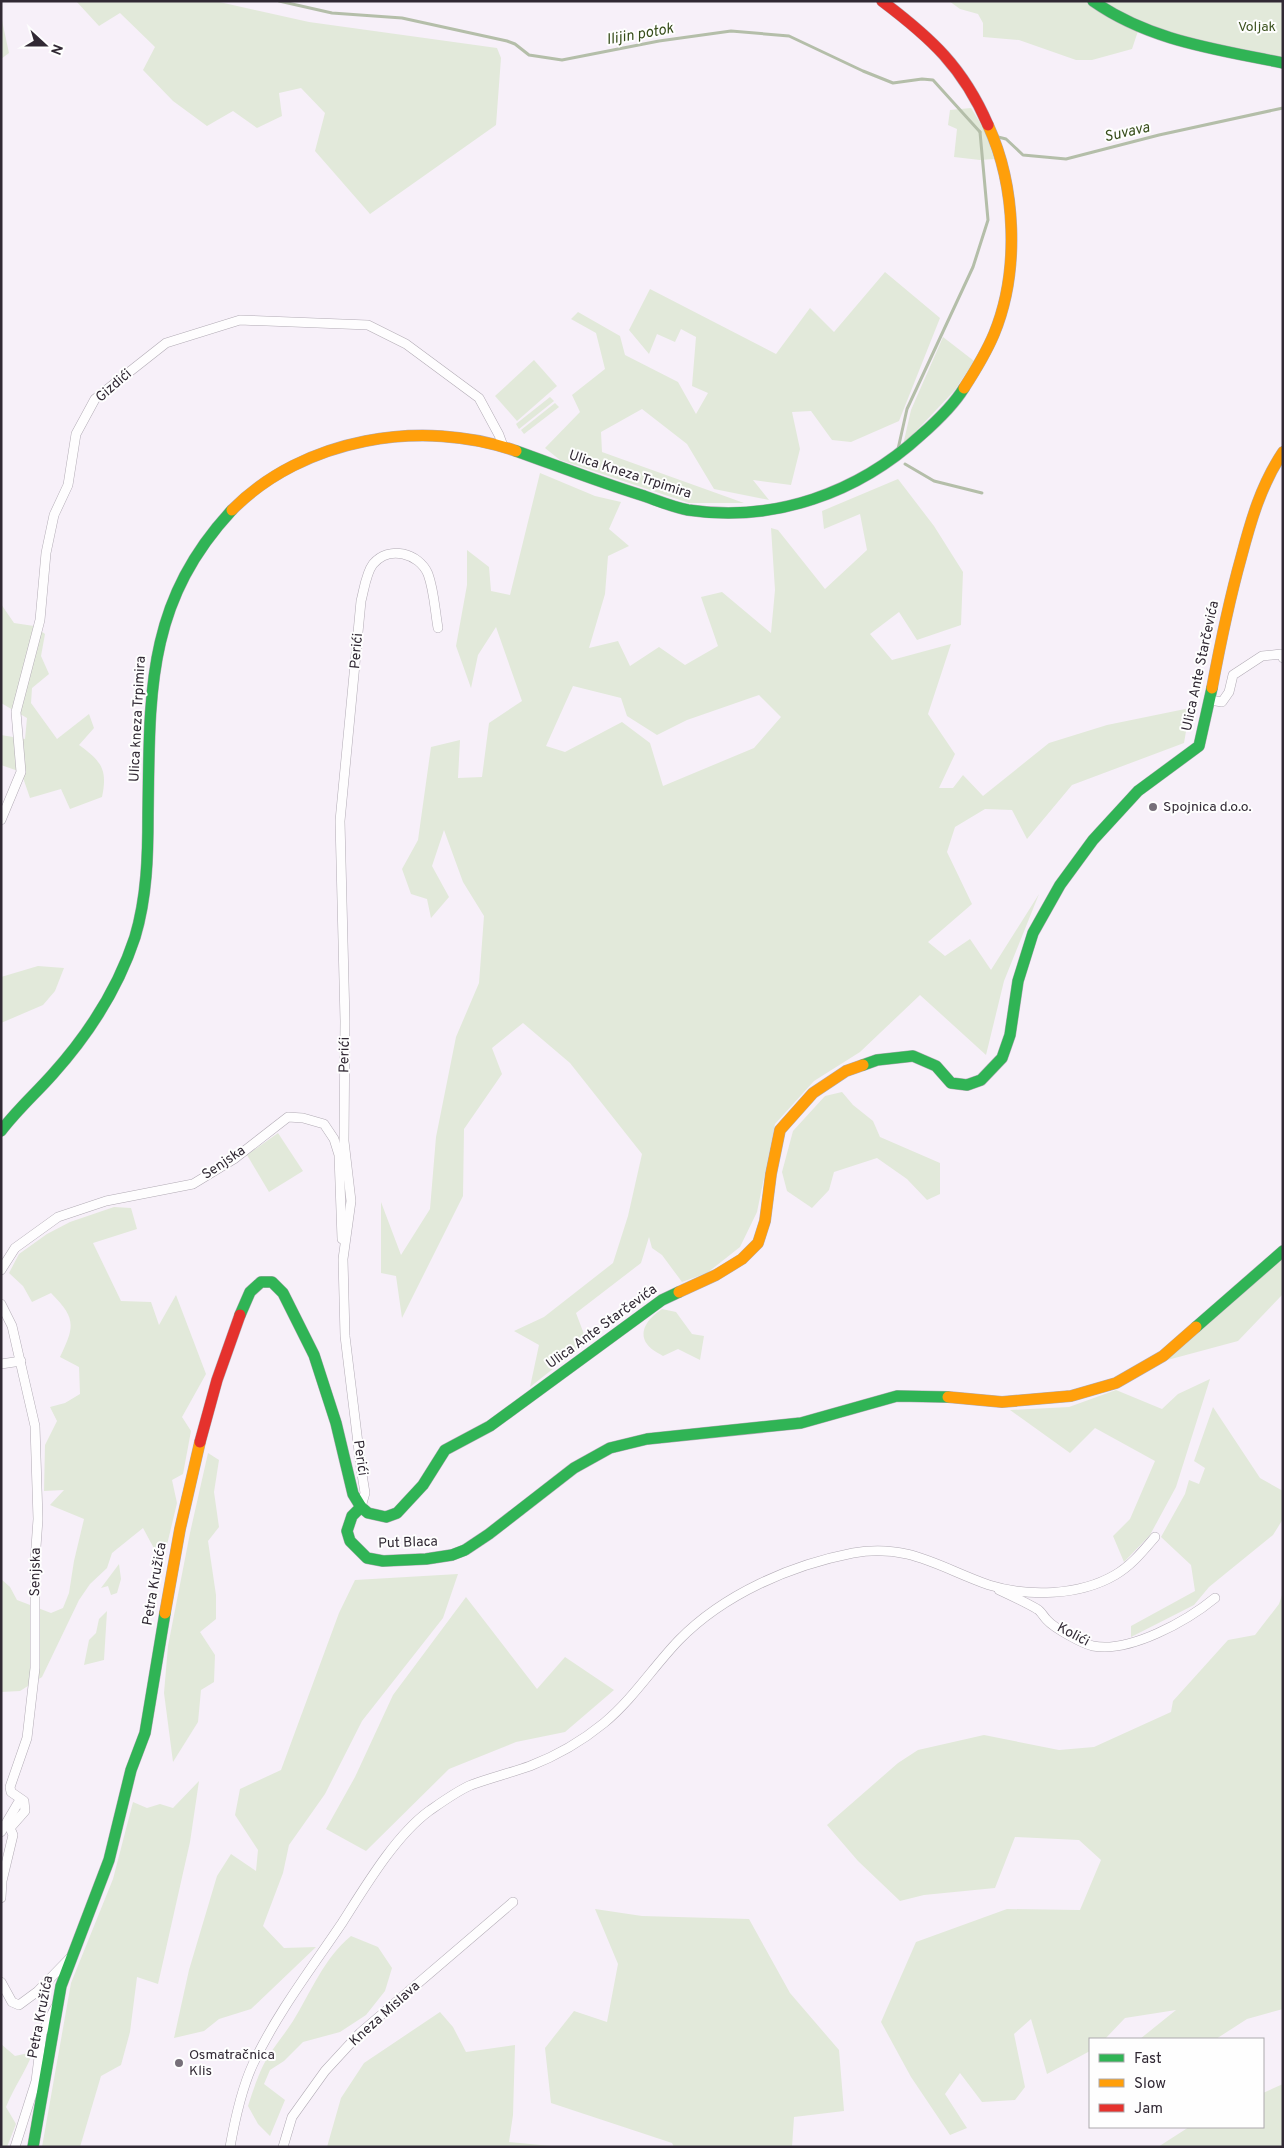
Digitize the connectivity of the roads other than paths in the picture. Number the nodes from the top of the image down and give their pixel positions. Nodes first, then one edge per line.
1 (882, 1) edge
2 (1092, 1) edge
3 (1283, 63) edge
4 (438, 435) joint
5 (503, 446) junction
6 (1283, 452) edge
7 (438, 628) dead end
8 (1283, 658) edge
9 (1210, 700) junction
10 (1, 820) edge
11 (1, 1132) edge
12 (1283, 1251) edge
13 (343, 1259) junction
14 (1, 1270) edge
15 (1, 1304) edge
16 (20, 1361) junction
17 (1, 1364) edge
18 (361, 1507) junction
19 (1155, 1537) dead end
20 (991, 1585) junction
21 (1215, 1598) dead end
22 (18, 1803) dead end
23 (6, 1829) edge
24 (1, 1898) edge
25 (513, 1902) dead end
26 (72, 1956) junction
27 (1, 1982) edge
28 (58, 2001) junction
29 (15, 2147) edge
30 (33, 2147) edge
31 (230, 2147) edge
32 (283, 2147) edge

1 - 5 street, Ulica Kneza Trpimira
2 - 3 street
4 - 5 street, Ulica Kneza Trpimira
4 - 11 street, Ulica kneza Trpimira
5 - 10 street, Gizdići
6 - 9 street, Ulica Ante Starčevića
7 - 13 street, Perići
8 - 9 street
9 - 18 street, Ulica Ante Starčevića
12 - 18 street, Put Blaca
13 - 14 street, Senjska
13 - 18 street, Perići
15 - 16 street, Senjska
16 - 17 street
16 - 23 street, Senjska
18 - 26 street, Petra Kružića
19 - 20 street
20 - 21 street, Kolići
20 - 31 street
22 - 23 street
23 - 24 street
25 - 32 street, Kneza Mislava
26 - 27 street
26 - 28 street, Petra Kružića
28 - 29 street
28 - 30 street, Petra Kružića

